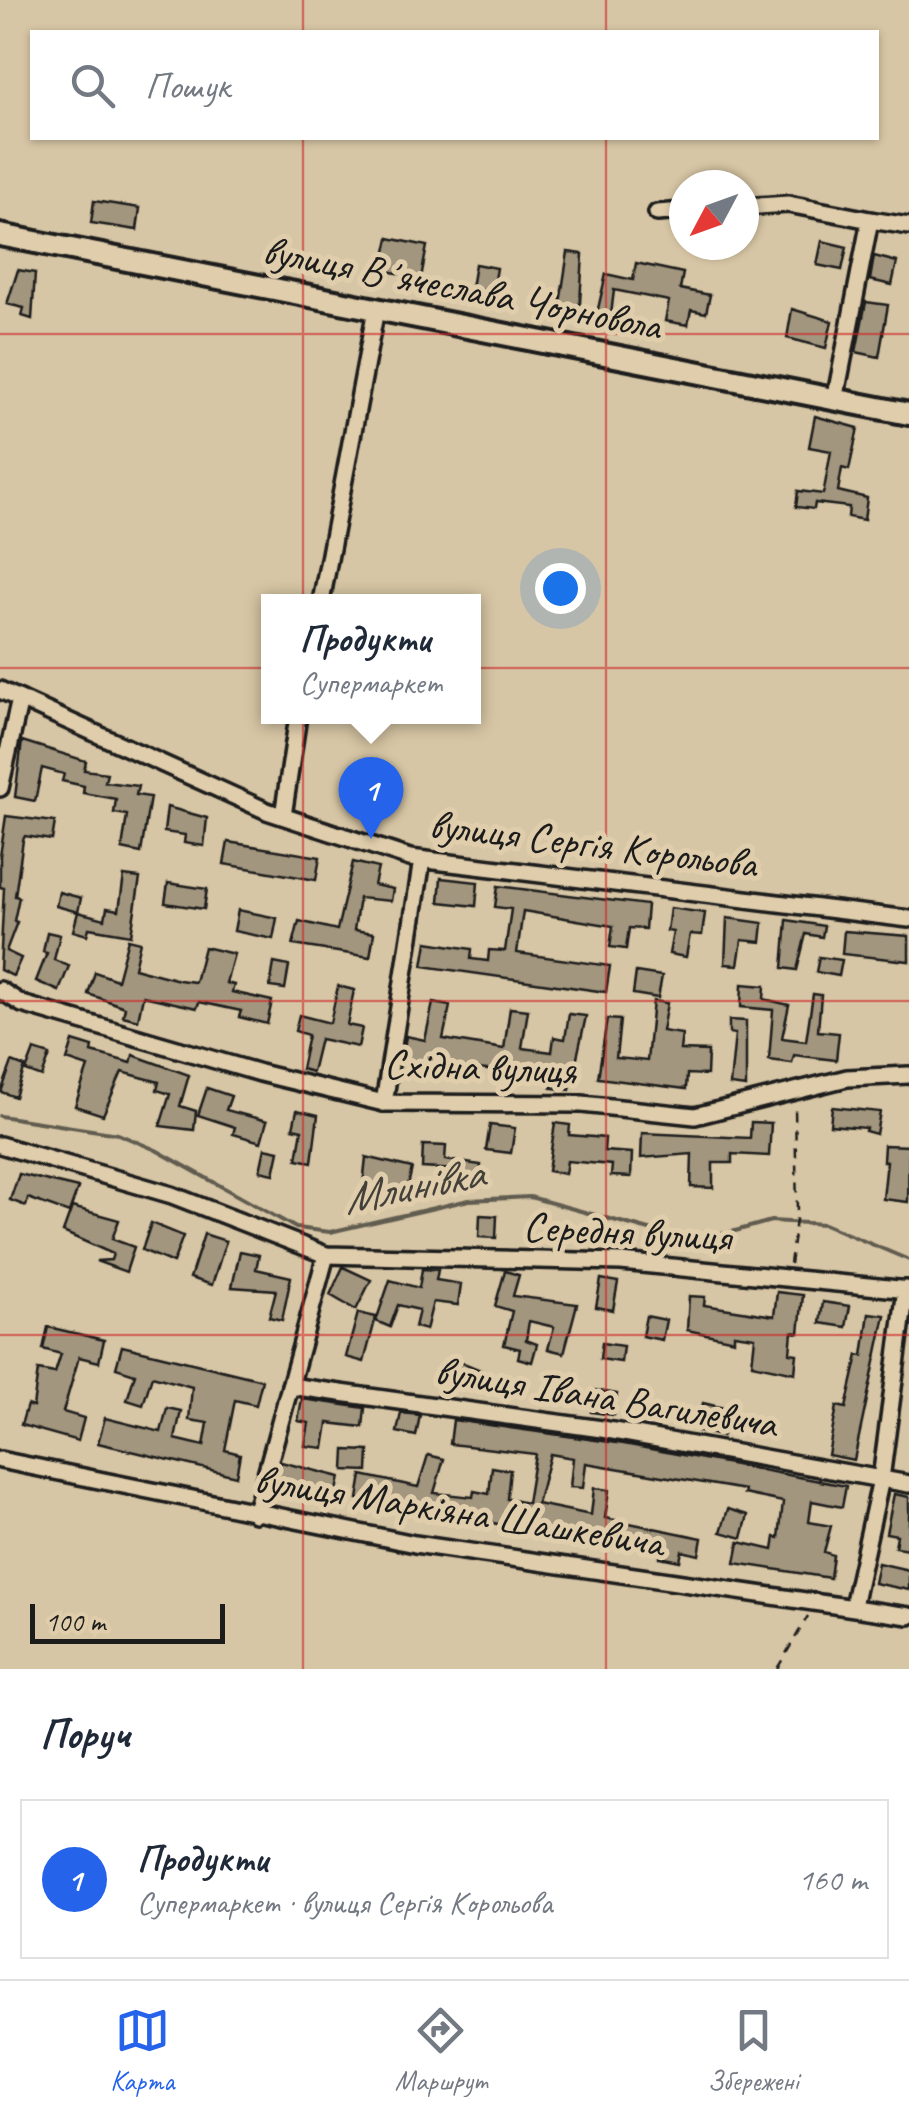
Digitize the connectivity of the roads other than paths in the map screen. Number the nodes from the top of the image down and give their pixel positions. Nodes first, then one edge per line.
1 (759, 206) edge
2 (669, 212) edge
3 (658, 213) dead end
4 (870, 220) junction
5 (909, 226) edge
6 (0, 235) edge
7 (376, 309) junction
8 (835, 400) junction
9 (909, 414) edge
10 (323, 594) edge
11 (0, 690) edge
12 (20, 699) junction
13 (297, 724) edge
14 (0, 788) edge
15 (283, 816) junction
16 (422, 860) junction
17 (909, 920) edge
18 (0, 990) edge
19 (909, 1075) edge
20 (384, 1102) junction
21 (0, 1144) edge
22 (326, 1255) junction
23 (907, 1290) edge
24 (290, 1386) junction
25 (0, 1460) edge
26 (881, 1479) junction
27 (909, 1484) edge
28 (255, 1514) junction
29 (853, 1606) junction
30 (909, 1616) edge

1 - 4 street
2 - 3 street
4 - 5 street
4 - 8 street
6 - 7 main road, вулиця Вʼячеслава Чорновола
7 - 8 main road, вулиця Вʼячеслава Чорновола
7 - 10 street
8 - 9 main road, вулиця Вʼячеслава Чорновола
11 - 12 street, вулиця Сергія Корольова
12 - 14 street
12 - 15 street, вулиця Сергія Корольова
13 - 15 street
15 - 16 street, вулиця Сергія Корольова
16 - 17 street, вулиця Сергія Корольова
16 - 20 street
18 - 20 street, Східна вулиця
19 - 20 street, Східна вулиця
21 - 22 street, Середня вулиця
22 - 23 street, Середня вулиця
22 - 24 street
23 - 26 street
24 - 26 street, вулиця Івана Вагилевича
24 - 28 street
25 - 28 street, вулиця Маркіяна Шашкевича
26 - 27 street, вулиця Івана Вагилевича
26 - 29 street
28 - 29 street, вулиця Маркіяна Шашкевича
29 - 30 street, вулиця Маркіяна Шашкевича

